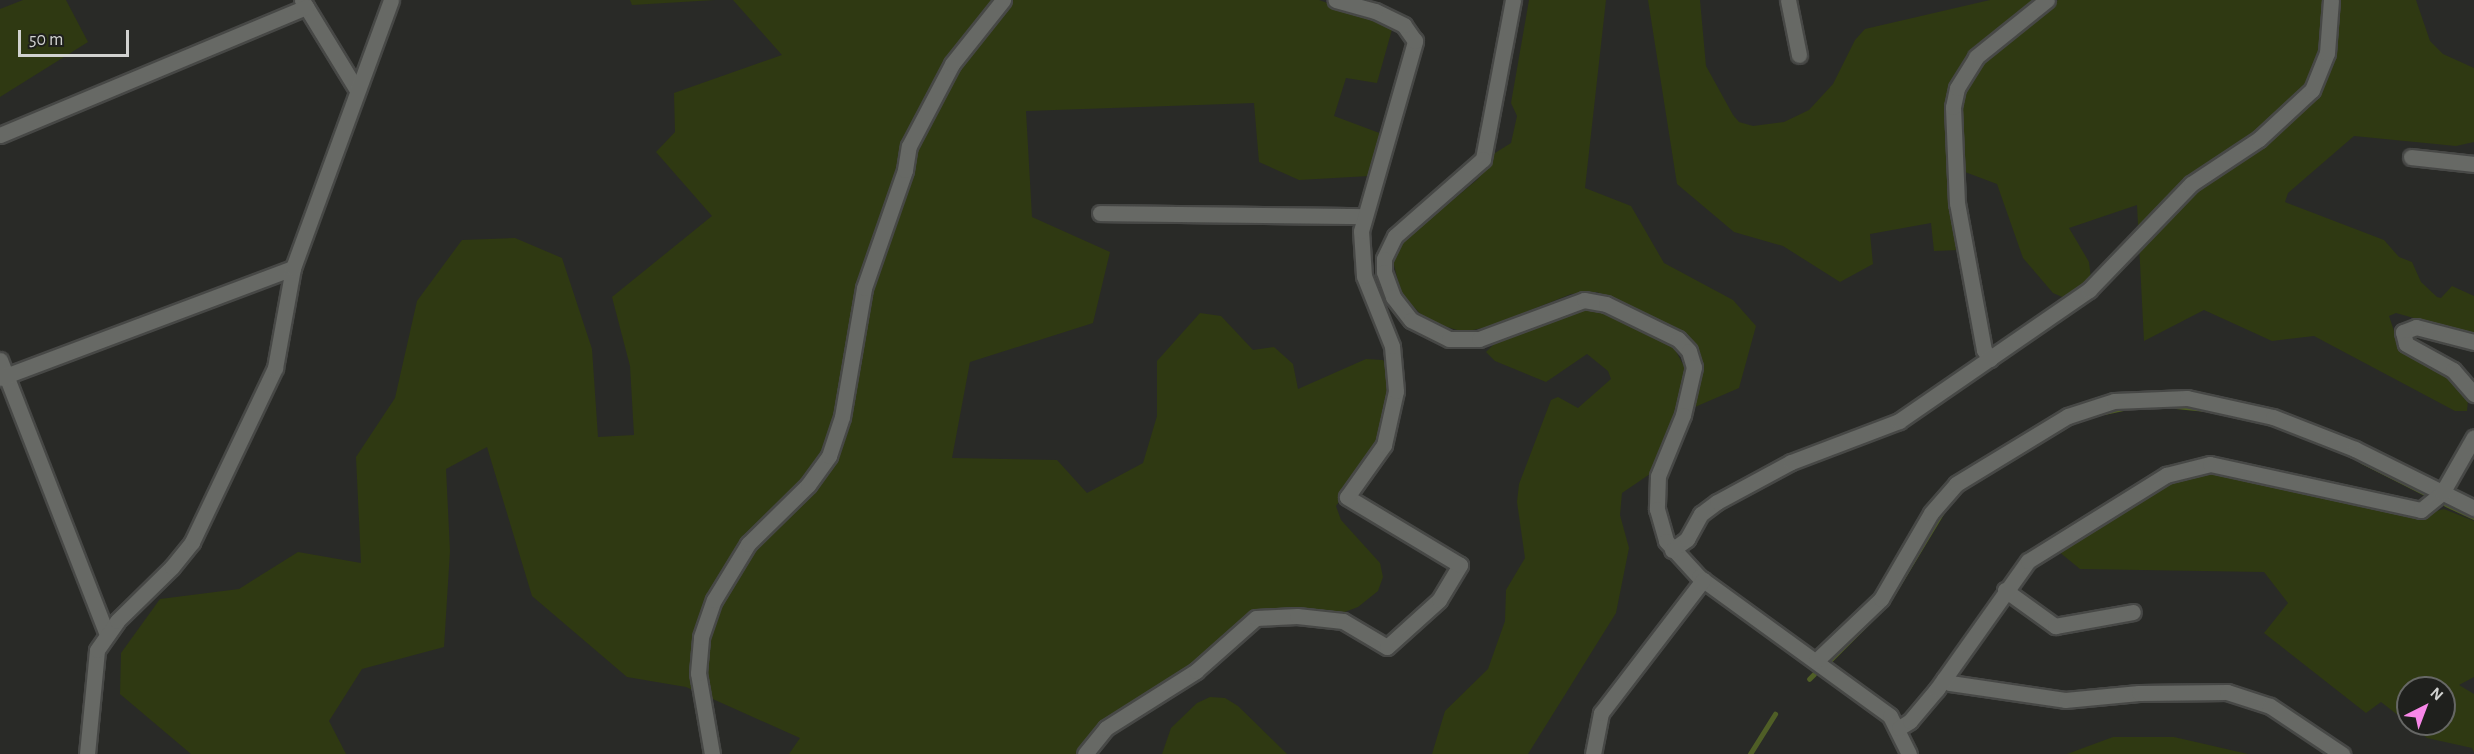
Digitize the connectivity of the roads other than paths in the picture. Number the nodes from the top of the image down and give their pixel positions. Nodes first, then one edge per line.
1 (391, 0) edge
2 (1003, 0) edge
3 (1335, 0) edge
4 (1512, 0) edge
5 (1788, 0) edge
6 (2047, 0) edge
7 (2331, 0) edge
8 (304, 4) edge
9 (1799, 55) dead end
10 (357, 90) junction
11 (0, 135) edge
12 (2411, 157) dead end
13 (2474, 164) edge
14 (1100, 213) dead end
15 (1363, 216) junction
16 (1384, 259) junction
17 (1361, 261) junction
18 (293, 268) junction
19 (2474, 342) edge
20 (1990, 359) junction
21 (0, 360) edge
22 (4, 378) edge
23 (2474, 394) edge
24 (2474, 437) edge
25 (2442, 493) junction
26 (2474, 508) edge
27 (1672, 550) junction
28 (1703, 580) junction
29 (2005, 590) junction
30 (2133, 612) dead end
31 (107, 634) junction
32 (1816, 661) junction
33 (1944, 679) junction
34 (1899, 728) junction
35 (87, 754) edge
36 (712, 754) edge
37 (1085, 754) edge
38 (1593, 754) edge
39 (1909, 754) edge
40 (2342, 754) edge

1 - 10 street
2 - 36 street
3 - 15 street
4 - 16 street
5 - 9 street
6 - 20 street
7 - 20 street
8 - 10 street
8 - 11 street
10 - 18 street
12 - 13 street
14 - 15 street
15 - 17 street
16 - 17 street
16 - 27 street
17 - 37 street
18 - 22 street
18 - 31 street
19 - 23 street
20 - 27 street
21 - 22 street
22 - 31 street
24 - 25 street
25 - 26 street
25 - 29 street
25 - 32 street
27 - 28 street
28 - 32 street
28 - 38 street
29 - 30 street
29 - 33 street
31 - 35 street
32 - 34 street
33 - 34 street
33 - 40 street
34 - 39 street

